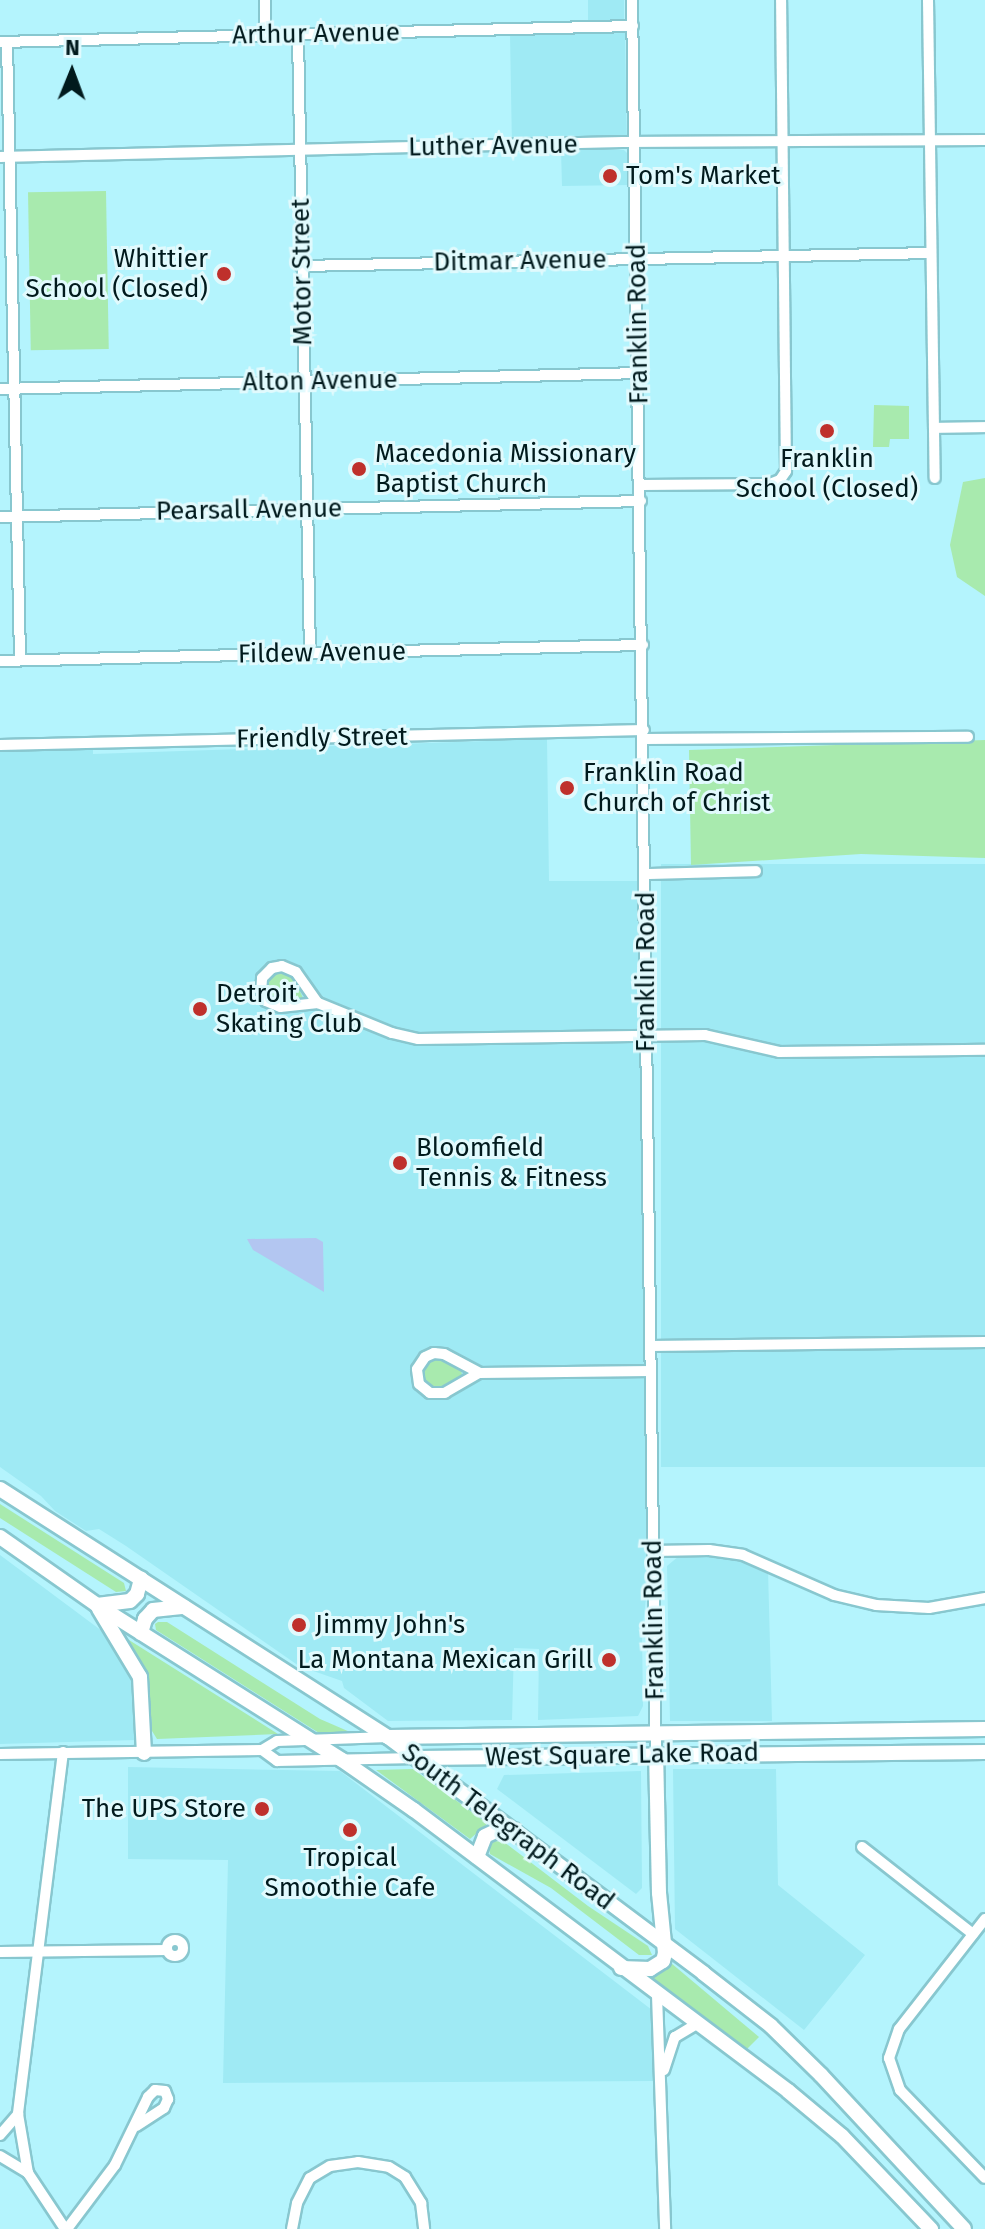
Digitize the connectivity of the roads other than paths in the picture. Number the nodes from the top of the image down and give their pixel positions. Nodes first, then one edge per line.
1 (265, 0) edge
2 (632, 0) edge
3 (781, 0) edge
4 (928, 0) edge
5 (633, 26) junction
6 (265, 35) junction
7 (298, 35) junction
8 (3, 42) edge
9 (930, 140) junction
10 (985, 140) edge
11 (782, 143) junction
12 (635, 144) junction
13 (300, 150) junction
14 (5, 157) edge
15 (931, 253) junction
16 (784, 255) junction
17 (637, 258) junction
18 (301, 266) junction
19 (6, 273) edge
20 (639, 373) junction
21 (304, 381) junction
22 (13, 388) junction
23 (0, 389) edge
24 (985, 427) edge
25 (934, 428) junction
26 (935, 478) dead end
27 (641, 485) junction
28 (641, 501) junction
29 (307, 509) junction
30 (16, 516) junction
31 (0, 517) edge
32 (643, 645) junction
33 (310, 653) junction
34 (20, 660) junction
35 (0, 661) edge
36 (644, 734) junction
37 (968, 737) dead end
38 (0, 745) edge
39 (756, 871) dead end
40 (645, 874) junction
41 (318, 1003) junction
42 (646, 1036) junction
43 (985, 1050) edge
44 (985, 1342) edge
45 (650, 1346) junction
46 (651, 1371) junction
47 (479, 1373) junction
48 (0, 1489) edge
49 (0, 1537) edge
50 (653, 1551) junction
51 (141, 1579) junction
52 (985, 1598) edge
53 (97, 1605) junction
54 (184, 1607) junction
55 (141, 1633) junction
56 (985, 1729) edge
57 (655, 1733) junction
58 (388, 1737) junction
59 (310, 1740) junction
60 (262, 1750) junction
61 (63, 1752) junction
62 (985, 1752) edge
63 (144, 1753) junction
64 (0, 1754) edge
65 (656, 1755) junction
66 (418, 1758) junction
67 (342, 1760) junction
68 (515, 1830) junction
69 (862, 1847) dead end
70 (477, 1857) junction
71 (985, 1919) edge
72 (973, 1934) junction
73 (665, 1944) junction
74 (167, 1950) dead end
75 (0, 1952) edge
76 (40, 1952) junction
77 (621, 1968) junction
78 (657, 1995) junction
79 (697, 2024) junction
80 (663, 2075) junction
81 (18, 2114) junction
82 (136, 2126) dead end
83 (0, 2135) edge
84 (0, 2156) edge
85 (28, 2173) junction
86 (985, 2178) edge
87 (66, 2229) edge
88 (292, 2229) edge
89 (424, 2229) edge
90 (665, 2229) edge
91 (931, 2229) edge
92 (964, 2229) edge

1 - 6 street
2 - 5 street, Franklin Road
3 - 11 street
4 - 9 street
5 - 7 street, Arthur Avenue
5 - 12 street, Franklin Road
6 - 7 street, Arthur Avenue
6 - 8 street, Arthur Avenue
7 - 13 street, Motor Street
8 - 14 street
9 - 10 street, Luther Avenue
9 - 11 street, Luther Avenue
9 - 15 street
11 - 12 street, Luther Avenue
11 - 16 street
12 - 13 street, Luther Avenue
12 - 17 street, Franklin Road
13 - 14 street, Luther Avenue
13 - 18 street, Motor Street
14 - 19 street
15 - 16 street, Ditmar Avenue
15 - 25 street
16 - 17 street, Ditmar Avenue
16 - 27 street
17 - 18 street, Ditmar Avenue
17 - 20 street, Franklin Road
18 - 21 street, Motor Street
19 - 22 street
20 - 21 street, Alton Avenue
20 - 27 street, Franklin Road
21 - 22 street, Alton Avenue
21 - 29 street, Motor Street
22 - 23 street, Alton Avenue
22 - 30 street
24 - 25 street
25 - 26 street
27 - 28 street, Franklin Road
28 - 29 street, Pearsall Avenue
28 - 32 street, Franklin Road
29 - 30 street, Pearsall Avenue
29 - 33 street, Motor Street
30 - 31 street, Pearsall Avenue
30 - 34 street
32 - 33 street, Fildew Avenue
32 - 36 street, Franklin Road
33 - 34 street, Fildew Avenue
34 - 35 street, Fildew Avenue
36 - 37 street, Friendly Street
36 - 38 street, Friendly Street
36 - 40 street, Franklin Road
39 - 40 street
40 - 42 street, Franklin Road
41 - 41 street
41 - 42 street
42 - 43 street
42 - 45 street, Franklin Road
44 - 45 street
45 - 46 street, Franklin Road
46 - 47 street
46 - 50 street, Franklin Road
47 - 47 street
48 - 51 highway, South Telegraph Road
49 - 53 highway, South Telegraph Road
50 - 52 street
50 - 57 street, Franklin Road
51 - 53 highway
51 - 54 highway, South Telegraph Road
53 - 55 highway, South Telegraph Road
53 - 63 highway
54 - 55 highway
54 - 58 highway, South Telegraph Road
55 - 59 highway, South Telegraph Road
56 - 57 highway, West Square Lake Road
57 - 58 highway, West Square Lake Road
57 - 65 street, Franklin Road
58 - 59 street, West Square Lake Road
58 - 66 highway, South Telegraph Road
59 - 60 street, West Square Lake Road
59 - 67 highway, South Telegraph Road
60 - 63 street, West Square Lake Road
60 - 67 street, West Square Lake Road
61 - 63 street, West Square Lake Road
61 - 64 street, West Square Lake Road
61 - 76 street
62 - 65 highway, West Square Lake Road
65 - 66 highway, West Square Lake Road
65 - 73 highway, Franklin Road
66 - 67 street, West Square Lake Road
66 - 68 highway, South Telegraph Road
67 - 70 highway, South Telegraph Road
68 - 70 highway
68 - 73 highway, South Telegraph Road
69 - 72 street
70 - 77 highway, South Telegraph Road
71 - 72 street
72 - 86 street
73 - 77 highway
73 - 92 highway, South Telegraph Road
74 - 76 street
75 - 76 street
76 - 81 street
77 - 78 highway, South Telegraph Road
78 - 79 highway, South Telegraph Road
78 - 80 street
79 - 80 street
79 - 91 highway, South Telegraph Road
80 - 90 street
81 - 83 street
81 - 85 street
82 - 87 street
84 - 85 street
85 - 87 street
88 - 89 street

